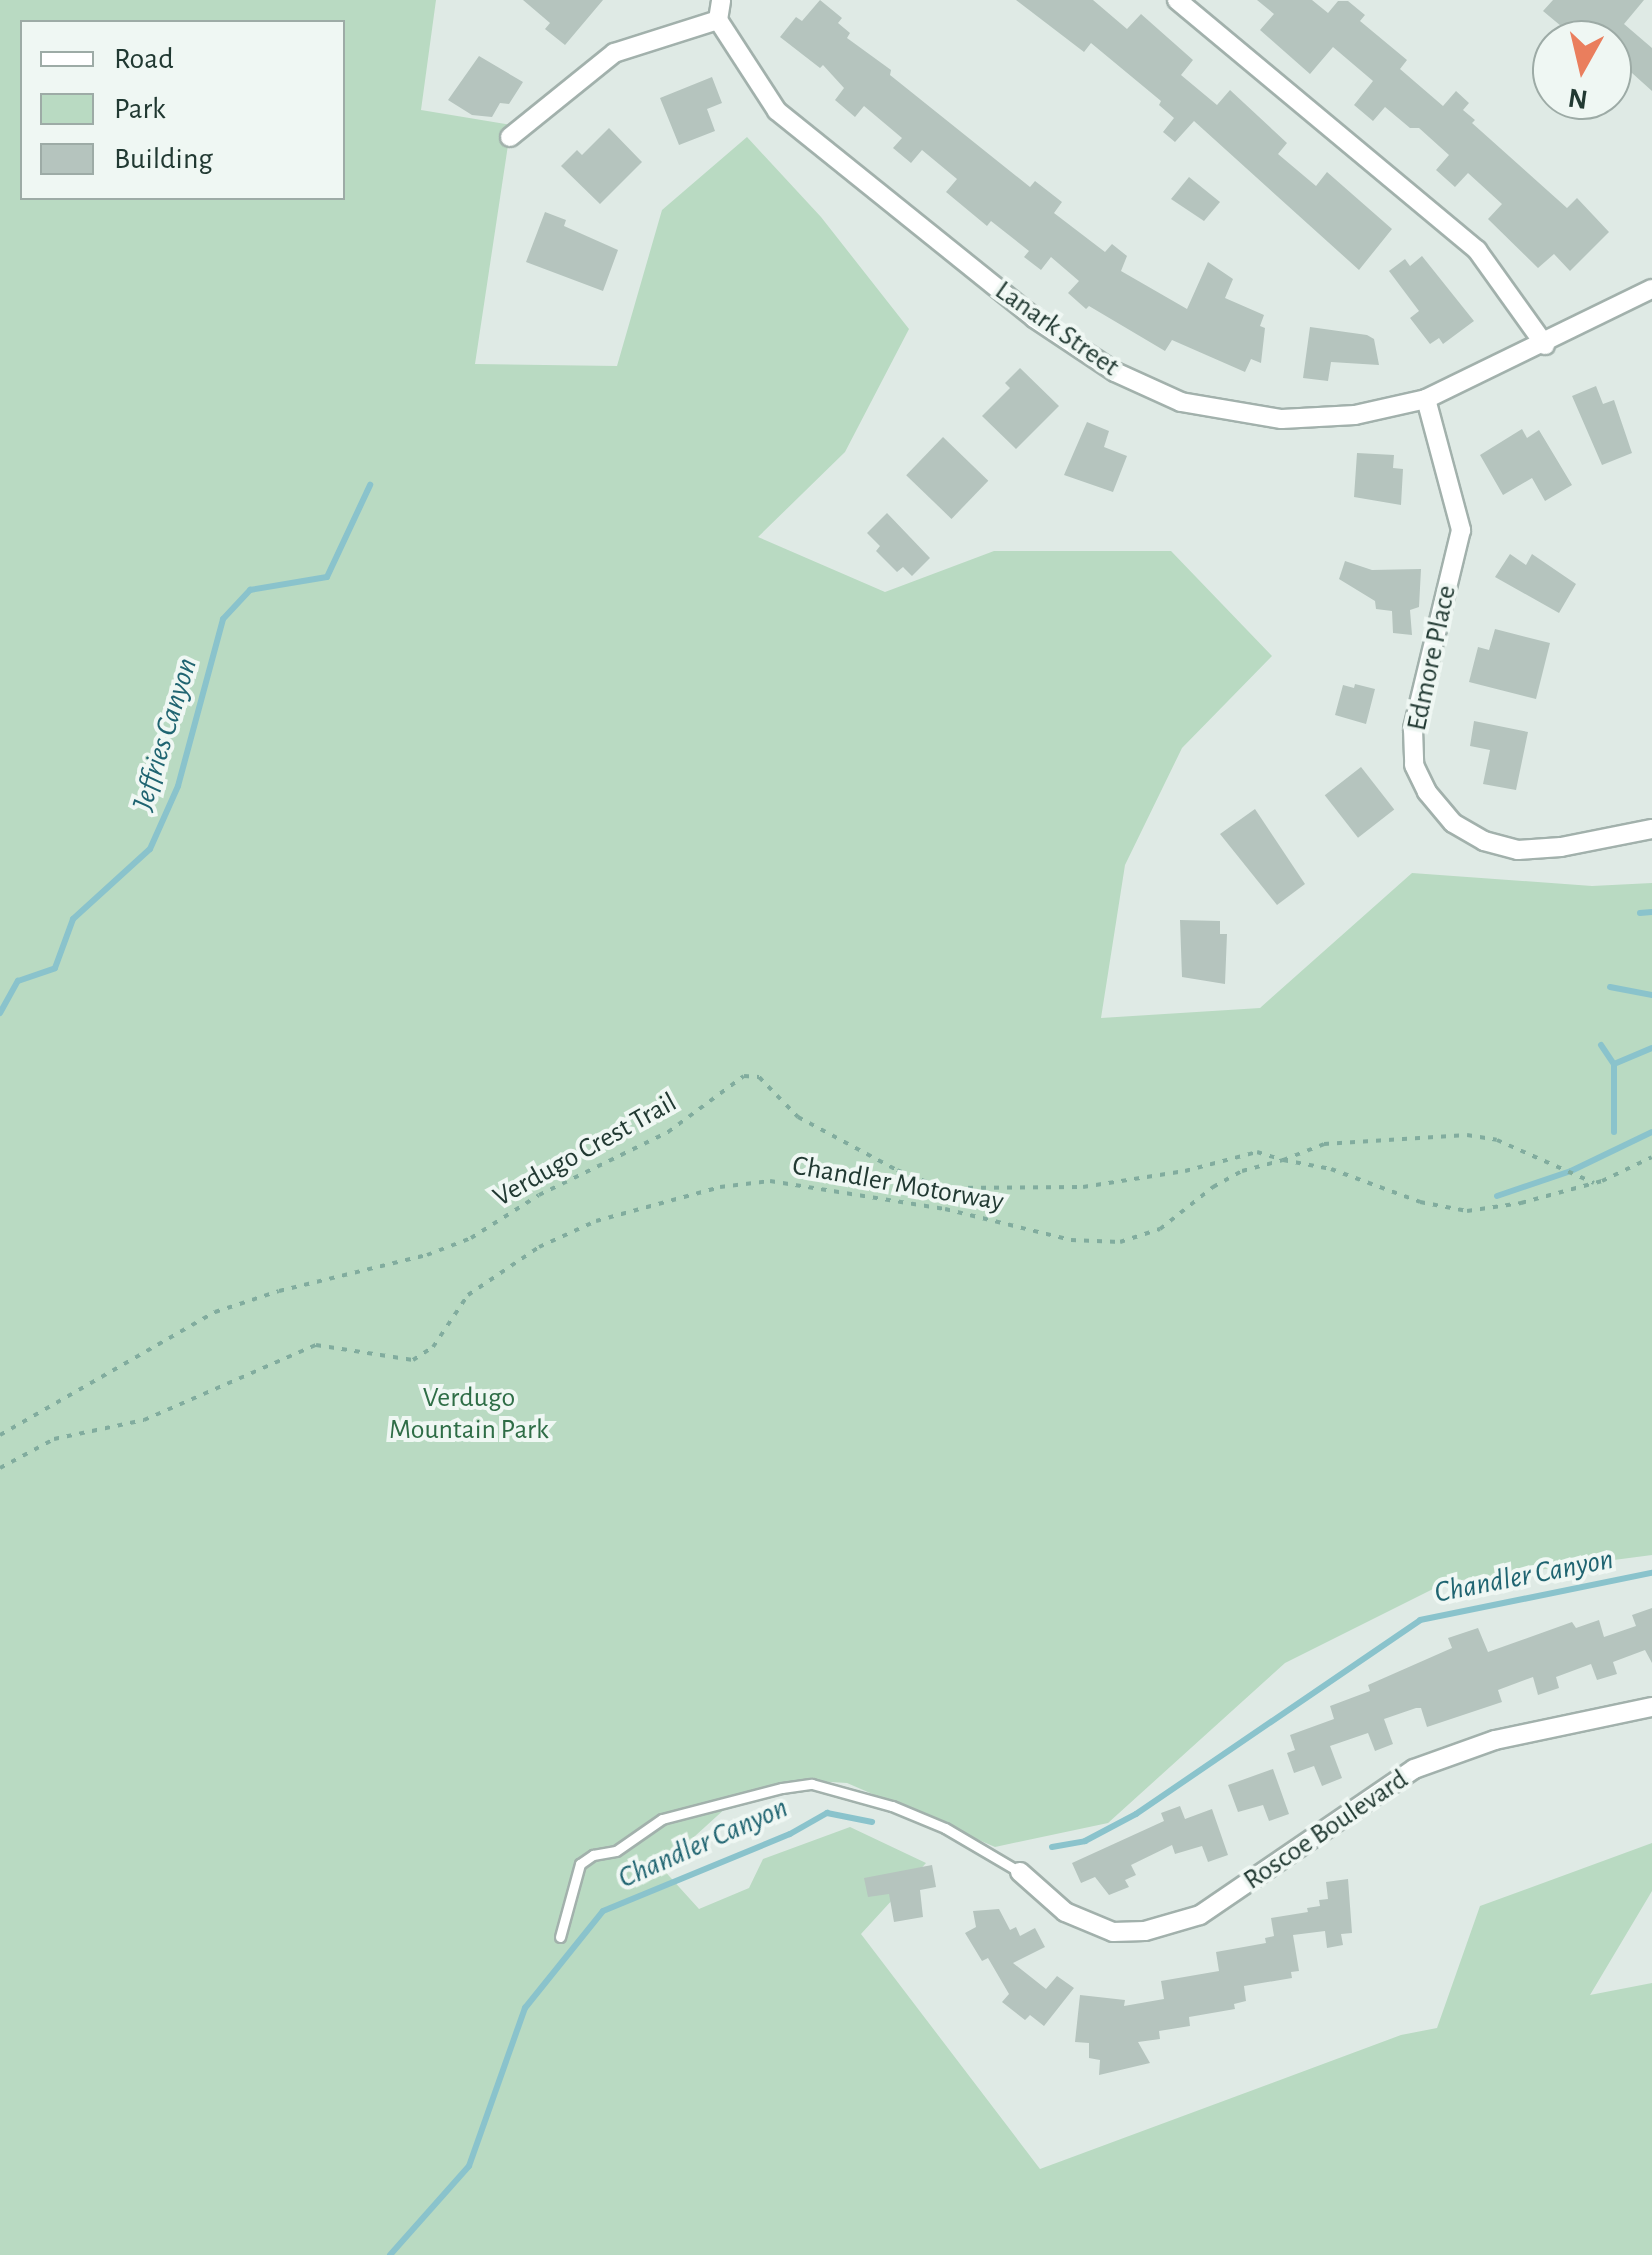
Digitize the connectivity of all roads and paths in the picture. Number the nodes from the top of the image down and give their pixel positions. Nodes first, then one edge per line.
1 (721, 0) edge
2 (1176, 0) edge
3 (718, 20) junction
4 (510, 137) dead end
5 (1652, 289) edge
6 (1545, 345) junction
7 (1426, 400) junction
8 (1652, 828) edge
9 (1652, 1157) edge
10 (1283, 1160) junction
11 (1594, 1183) junction
12 (0, 1435) edge
13 (0, 1468) edge
14 (1652, 1707) edge
15 (1020, 1872) joint
16 (560, 1937) dead end

1 - 3 street
2 - 6 street
3 - 4 street
3 - 7 street, Lanark Street
5 - 6 street, Lanark Street
6 - 7 street, Lanark Street
7 - 8 street, Edmore Place
9 - 11 path, Chandler Motorway
10 - 11 path, Chandler Motorway
10 - 11 path, Verdugo Crest Trail
10 - 12 path, Verdugo Crest Trail
10 - 13 path, Chandler Motorway
14 - 15 street, Roscoe Boulevard
15 - 16 lane

